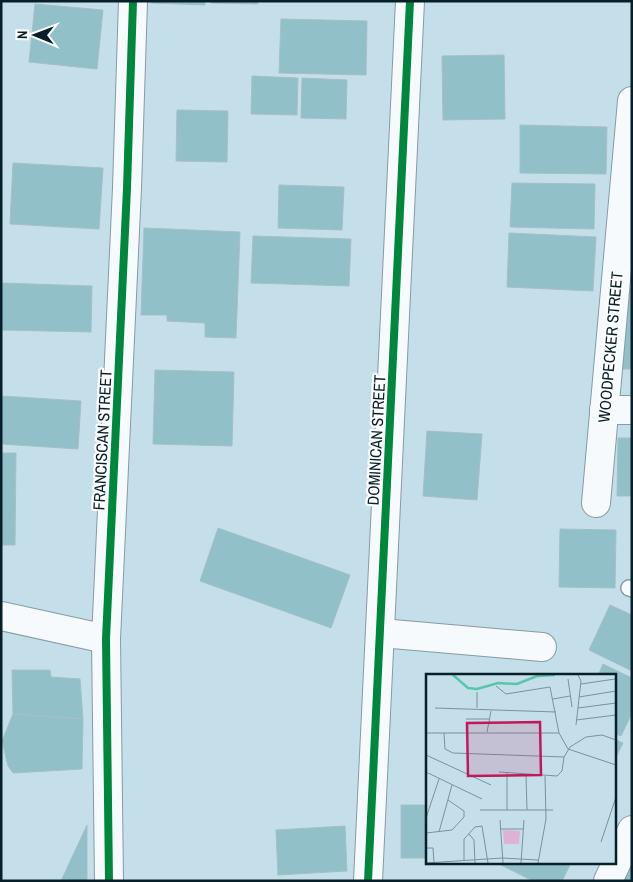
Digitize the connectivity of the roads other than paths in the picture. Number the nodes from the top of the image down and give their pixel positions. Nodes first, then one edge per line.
1 (132, 1) edge
2 (410, 1) edge
3 (632, 101) edge
4 (628, 179) edge
5 (604, 410) junction
6 (632, 410) edge
7 (596, 503) dead end
8 (1, 616) edge
9 (381, 633) junction
10 (106, 640) junction
11 (542, 647) dead end
12 (632, 830) edge
13 (109, 881) edge
14 (368, 881) edge
15 (608, 881) edge

1 - 10 street, FRANCISCAN STREET
2 - 9 street, DOMINICAN STREET
3 - 4 street, WOODPECKER STREET
4 - 5 street, WOODPECKER STREET
5 - 6 street
5 - 7 street, WOODPECKER STREET
8 - 10 street
9 - 11 street
9 - 14 street, DOMINICAN STREET
10 - 13 street, FRANCISCAN STREET
12 - 15 street

